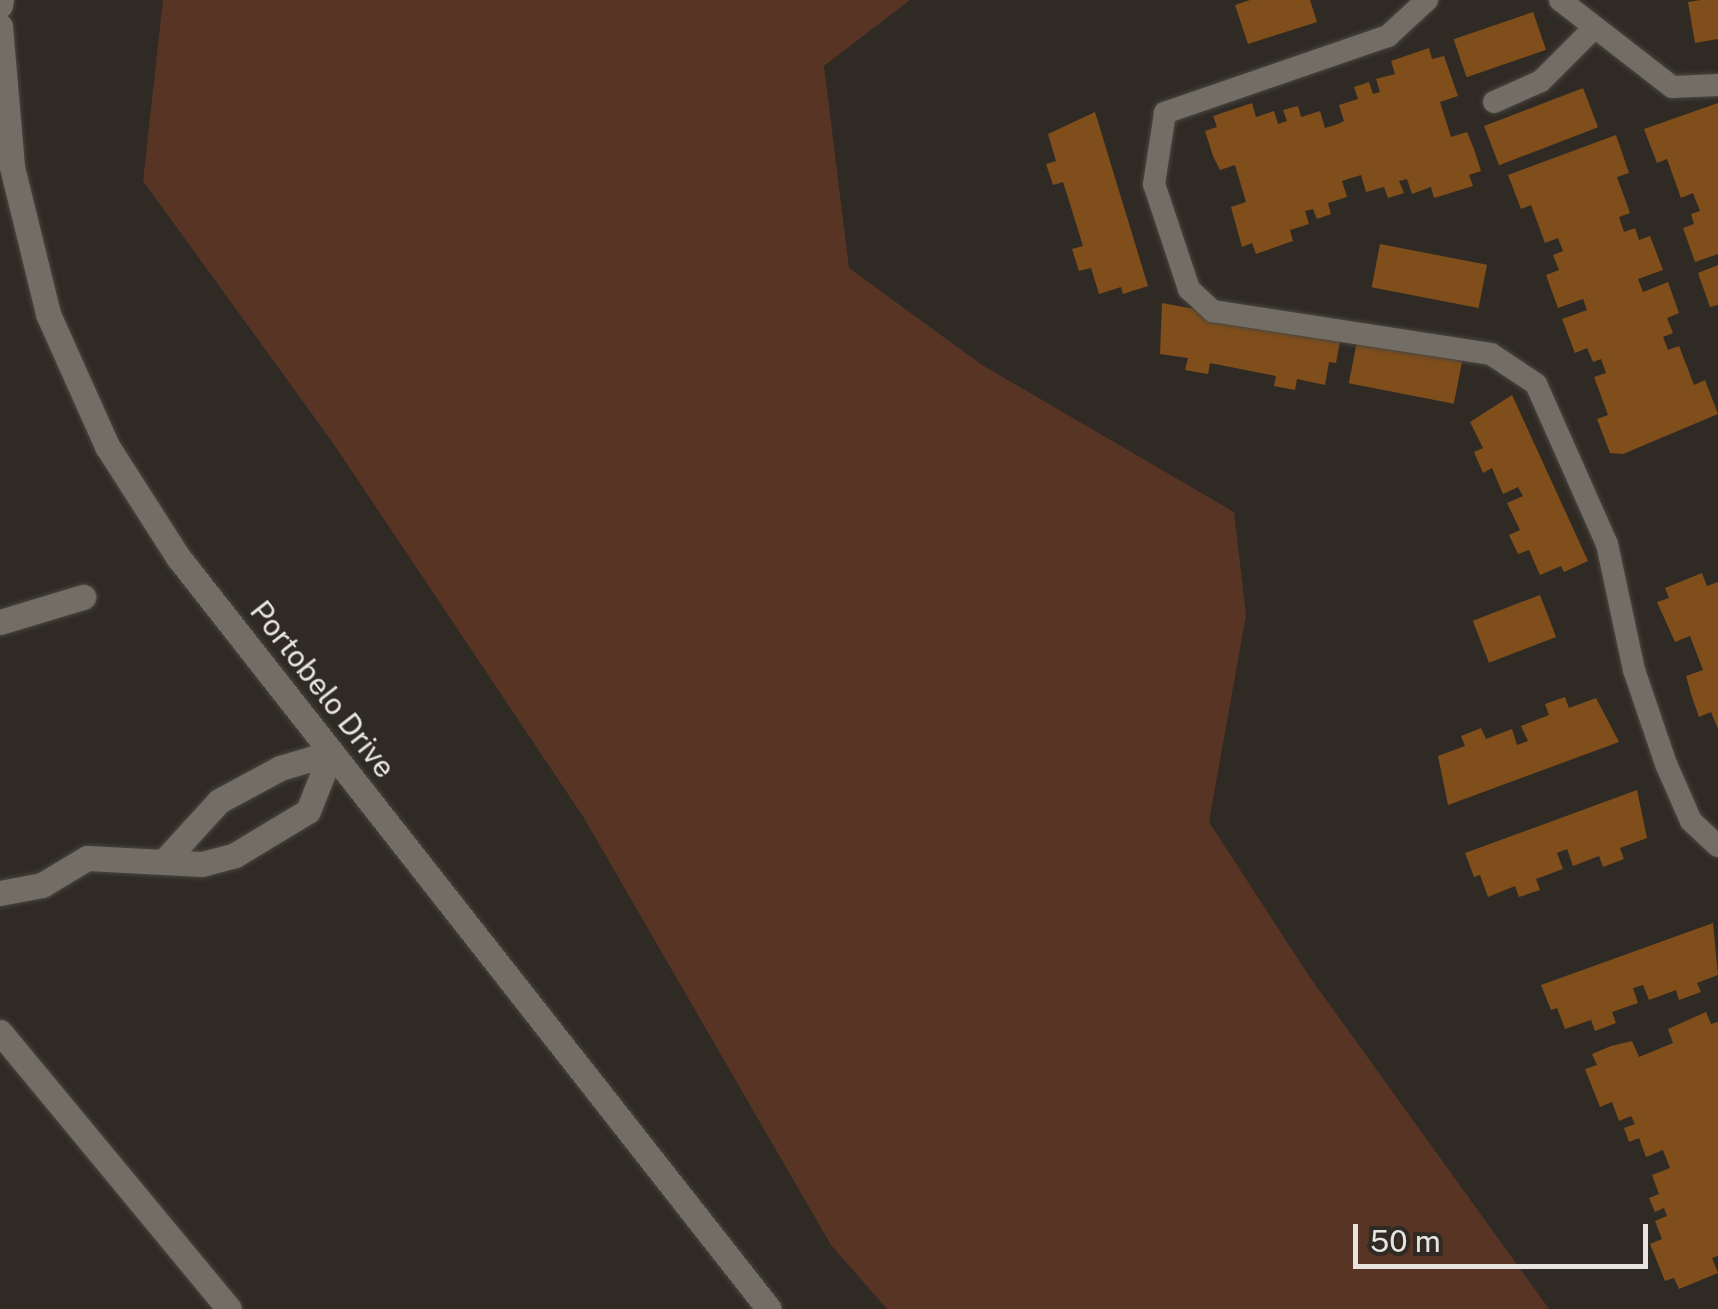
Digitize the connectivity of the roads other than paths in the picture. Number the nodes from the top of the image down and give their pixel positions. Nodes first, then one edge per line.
1 (1427, 0) edge
2 (1560, 0) edge
3 (0, 26) edge
4 (1594, 27) junction
5 (1718, 86) edge
6 (1494, 102) dead end
7 (82, 597) dead end
8 (0, 622) edge
9 (331, 752) junction
10 (1718, 846) edge
11 (167, 858) junction
12 (0, 892) edge
13 (0, 1032) edge
14 (229, 1309) edge
15 (769, 1309) edge

1 - 10 lane
2 - 4 lane
3 - 9 street, Portobelo Drive
4 - 5 lane
4 - 6 lane
7 - 8 street
9 - 11 street
9 - 11 street
9 - 15 street, Portobelo Drive
11 - 12 street
13 - 14 street

